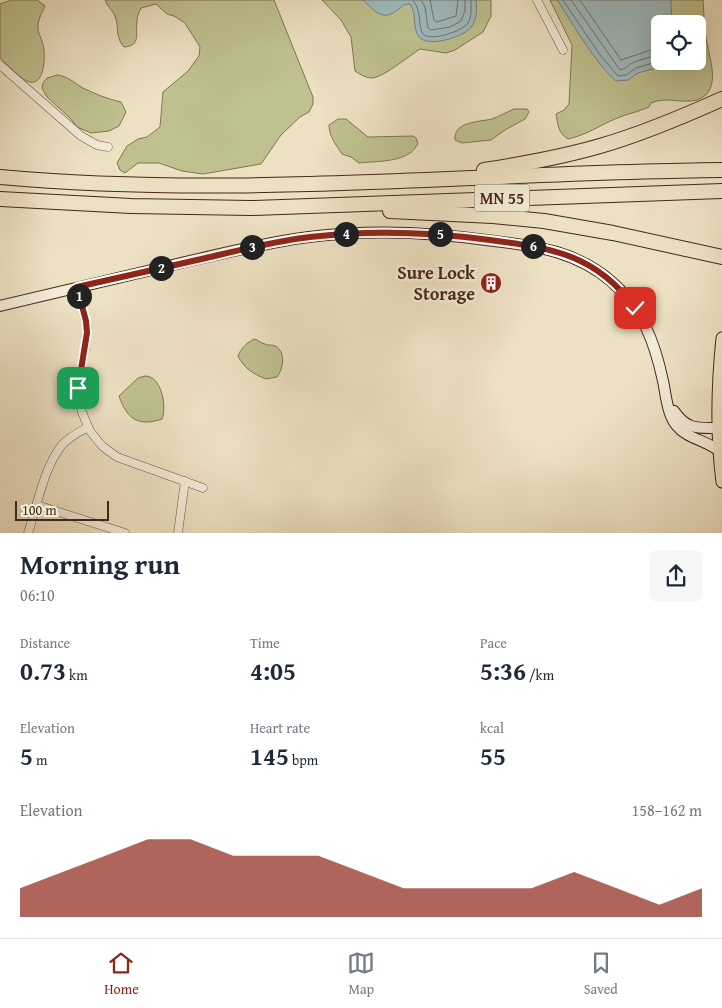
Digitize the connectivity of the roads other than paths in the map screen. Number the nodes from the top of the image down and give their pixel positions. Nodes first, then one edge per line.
1 (537, 0) edge
2 (563, 50) dead end
3 (0, 65) edge
4 (722, 99) edge
5 (108, 147) dead end
6 (722, 170) edge
7 (0, 177) edge
8 (286, 185) junction
9 (722, 191) edge
10 (0, 199) edge
11 (282, 207) junction
12 (722, 257) edge
13 (77, 287) junction
14 (0, 306) edge
15 (722, 338) edge
16 (666, 397) junction
17 (88, 426) junction
18 (720, 429) edge
19 (719, 451) junction
20 (185, 481) junction
21 (722, 482) edge
22 (203, 488) dead end
23 (37, 505) junction
24 (28, 533) edge
25 (126, 533) edge
26 (178, 533) edge

1 - 2 street
3 - 5 street
4 - 8 highway
6 - 8 highway, MN 55
7 - 8 highway, MN 55
9 - 11 highway, MN 55
10 - 11 highway, MN 55
11 - 12 highway
13 - 14 street
13 - 16 street
13 - 17 street
15 - 18 main road
16 - 18 street
16 - 19 street
17 - 20 street
17 - 23 street
18 - 19 main road
19 - 21 main road
20 - 22 street
20 - 26 street
23 - 24 street
23 - 25 street

